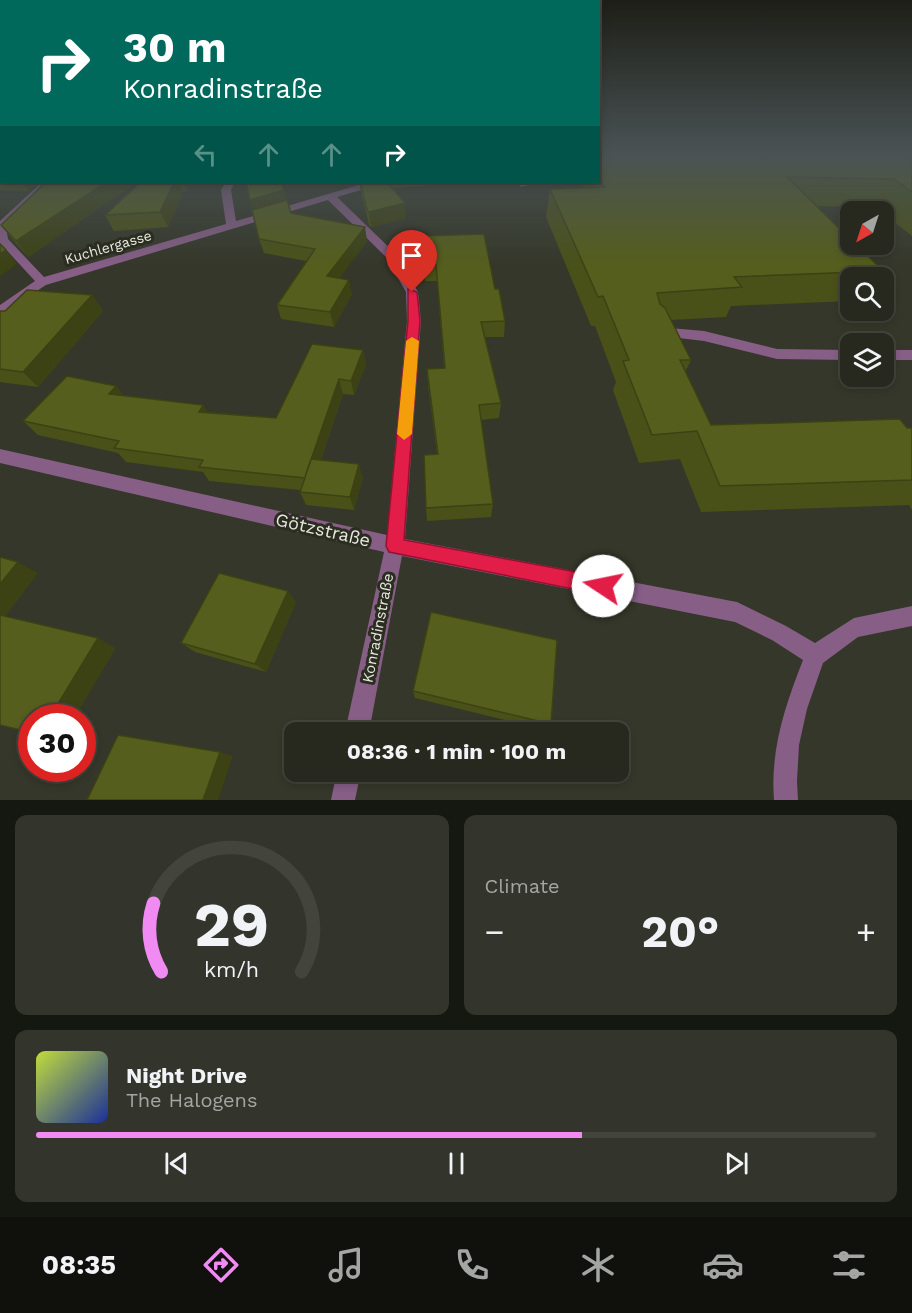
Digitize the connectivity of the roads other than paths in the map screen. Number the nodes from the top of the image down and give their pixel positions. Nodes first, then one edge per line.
1 (37, 191) edge
2 (226, 191) edge
3 (346, 191) edge
4 (330, 196) junction
5 (231, 225) junction
6 (42, 282) junction
7 (0, 311) edge
8 (657, 332) edge
9 (840, 355) edge
10 (894, 355) edge
11 (912, 355) edge
12 (0, 456) edge
13 (395, 546) junction
14 (912, 615) edge
15 (815, 656) junction
16 (359, 722) edge
17 (347, 782) edge
18 (343, 800) edge
19 (786, 800) edge

1 - 6 street
2 - 5 street
3 - 4 street, Kuchlergasse
4 - 5 street, Kuchlergasse
4 - 13 street, Konradinstraße
5 - 6 street, Kuchlergasse
6 - 7 street, Kuchlergasse
8 - 9 street
10 - 11 street
12 - 13 street, Götzstraße
13 - 15 street, Götzstraße
13 - 16 street, Konradinstraße
14 - 15 street
15 - 19 street
17 - 18 street

